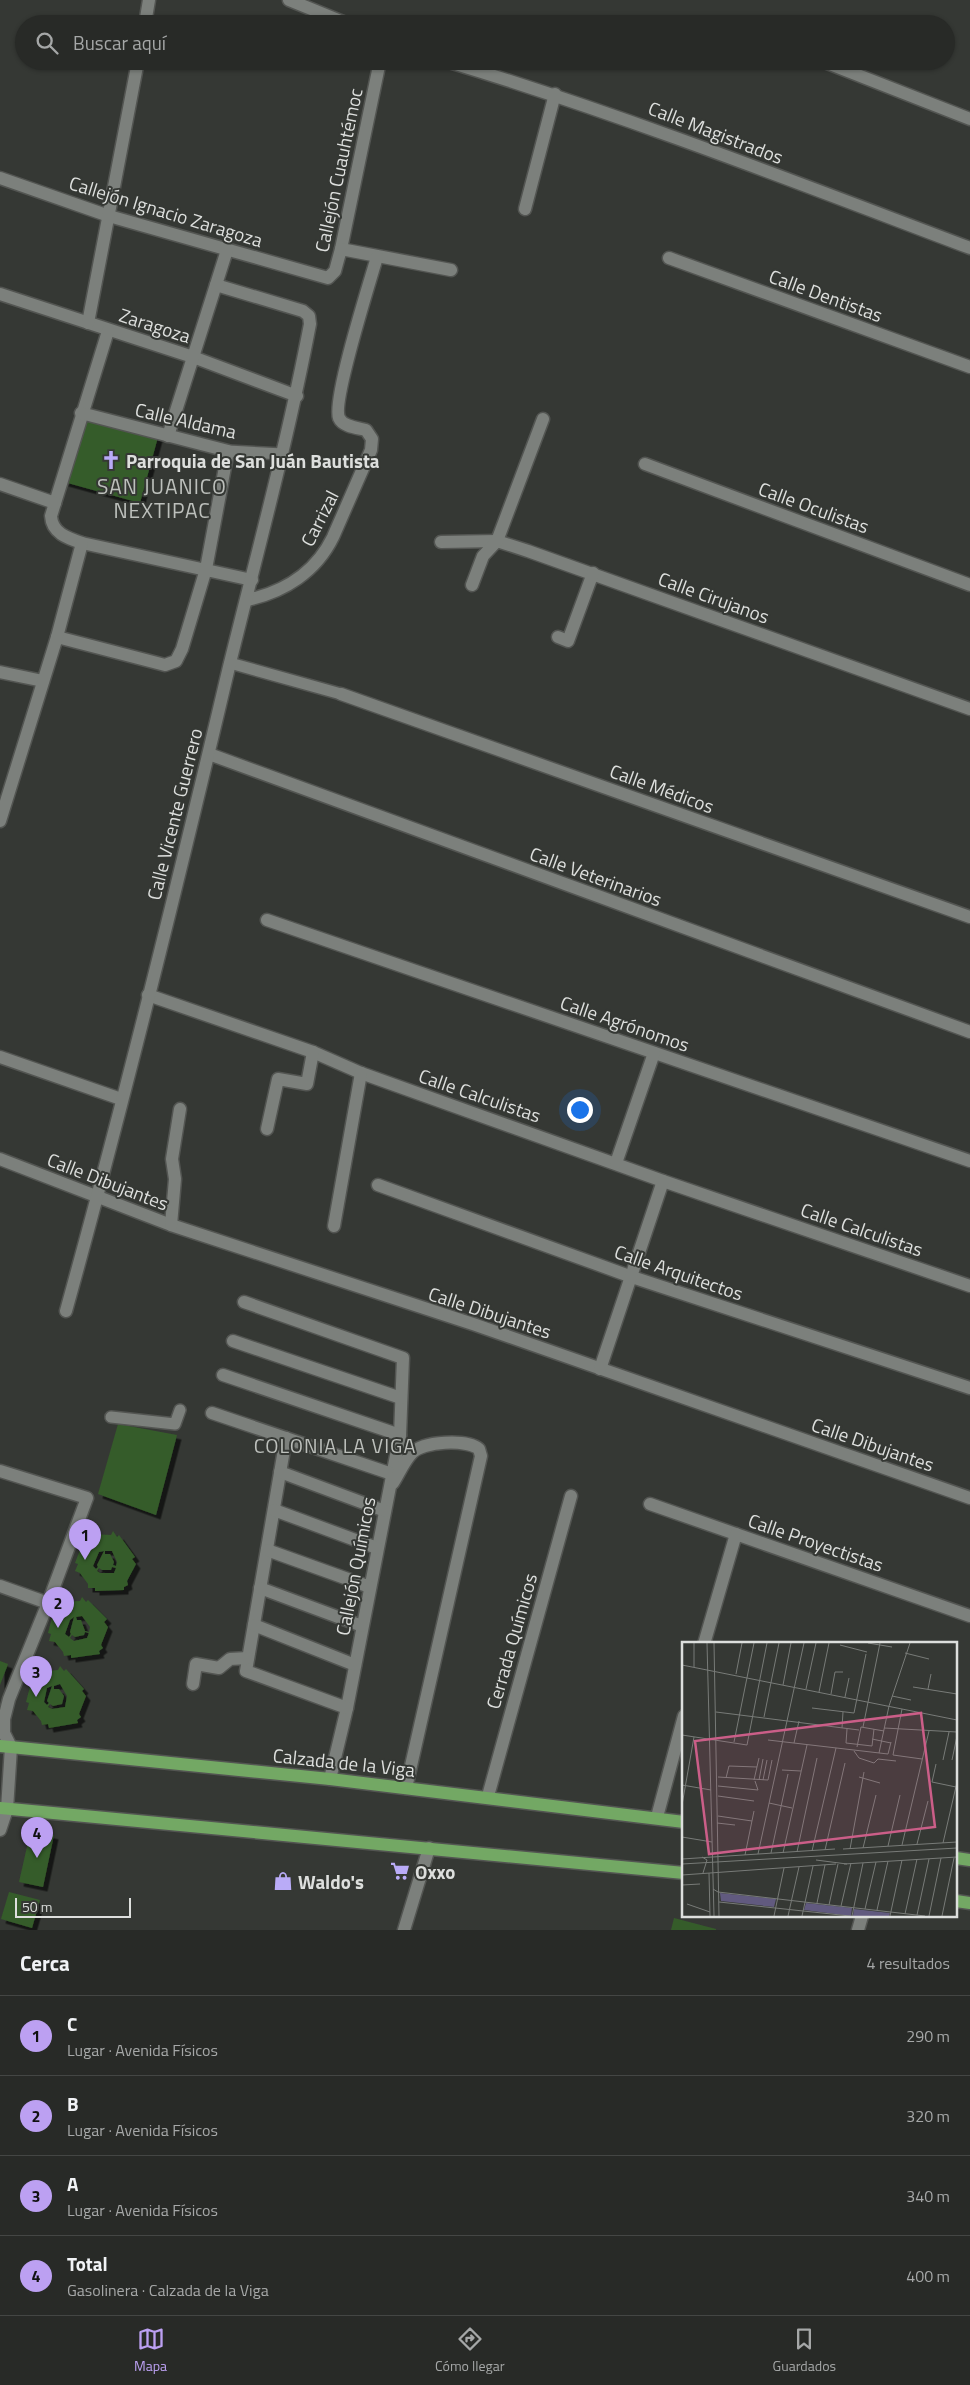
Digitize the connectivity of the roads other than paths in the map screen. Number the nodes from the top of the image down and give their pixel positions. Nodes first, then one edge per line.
1 (149, 0) edge
2 (289, 0) edge
3 (146, 15) edge
4 (326, 15) edge
5 (136, 70) edge
6 (378, 70) edge
7 (476, 70) edge
8 (845, 70) edge
9 (555, 94) junction
10 (970, 119) edge
11 (0, 178) edge
12 (526, 209) dead end
13 (109, 216) junction
14 (970, 248) edge
15 (341, 249) junction
16 (227, 250) junction
17 (377, 257) junction
18 (669, 258) dead end
19 (451, 270) dead end
20 (323, 278) joint
21 (216, 285) junction
22 (0, 294) edge
23 (88, 323) junction
24 (108, 331) junction
25 (193, 357) junction
26 (970, 367) edge
27 (297, 396) junction
28 (82, 412) junction
29 (543, 419) dead end
30 (168, 436) junction
31 (228, 451) junction
32 (283, 454) junction
33 (645, 464) dead end
34 (0, 484) edge
35 (55, 503) junction
36 (497, 541) junction
37 (441, 542) dead end
38 (82, 543) junction
39 (206, 569) junction
40 (593, 573) junction
41 (252, 580) junction
42 (472, 585) dead end
43 (970, 585) edge
44 (247, 600) junction
45 (56, 637) junction
46 (558, 637) dead end
47 (230, 663) junction
48 (0, 672) edge
49 (43, 681) junction
50 (341, 694) joint
51 (970, 709) edge
52 (209, 754) junction
53 (0, 821) edge
54 (970, 917) edge
55 (268, 920) dead end
56 (148, 995) junction
57 (970, 1032) edge
58 (313, 1052) junction
59 (654, 1053) junction
60 (0, 1057) edge
61 (361, 1073) junction
62 (121, 1099) junction
63 (180, 1109) dead end
64 (267, 1129) dead end
65 (0, 1159) edge
66 (970, 1161) edge
67 (616, 1163) junction
68 (663, 1181) junction
69 (378, 1185) dead end
70 (98, 1196) junction
71 (171, 1225) junction
72 (334, 1226) dead end
73 (632, 1277) junction
74 (970, 1286) edge
75 (244, 1302) dead end
76 (66, 1311) dead end
77 (233, 1341) dead end
78 (600, 1369) junction
79 (223, 1375) dead end
80 (970, 1388) edge
81 (401, 1398) junction
82 (180, 1410) dead end
83 (212, 1413) dead end
84 (111, 1416) dead end
85 (400, 1435) junction
86 (286, 1438) junction
87 (0, 1471) edge
88 (280, 1472) junction
89 (392, 1474) junction
90 (389, 1489) junction
91 (571, 1496) dead end
92 (970, 1498) edge
93 (650, 1504) dead end
94 (274, 1510) junction
95 (385, 1511) junction
96 (736, 1534) junction
97 (378, 1548) junction
98 (267, 1550) junction
99 (0, 1586) edge
100 (370, 1587) junction
101 (260, 1588) junction
102 (48, 1603) junction
103 (970, 1616) edge
104 (254, 1625) junction
105 (362, 1626) junction
106 (705, 1642) edge
107 (248, 1658) junction
108 (355, 1665) junction
109 (193, 1684) dead end
110 (347, 1708) junction
111 (682, 1723) edge
112 (5, 1747) edge
113 (330, 1779) junction
114 (406, 1788) junction
115 (488, 1796) junction
116 (3, 1808) edge
117 (657, 1817) junction
118 (682, 1822) edge
119 (0, 1830) edge
120 (429, 1848) junction
121 (682, 1873) edge
122 (404, 1930) edge

1 - 3 street
2 - 4 street
5 - 13 street
6 - 15 street, Callejón Cuauhtémoc
7 - 9 street, Calle Magistrados
8 - 10 street
9 - 12 street
9 - 14 street, Calle Magistrados
11 - 13 street, Callejón Ignacio Zaragoza
13 - 16 street, Callejón Ignacio Zaragoza
13 - 23 street
15 - 17 street
15 - 20 street, Callejón Cuauhtémoc
16 - 20 street, Callejón Ignacio Zaragoza
16 - 21 street
17 - 19 street
17 - 44 street, Carrizal
18 - 26 street, Calle Dentistas
21 - 25 street
21 - 27 street, Calle Vicente Guerrero
22 - 23 street, Zaragoza
23 - 24 street, Zaragoza
24 - 25 street, Zaragoza
24 - 28 street
25 - 27 street, Zaragoza
25 - 30 street
27 - 32 street, Calle Vicente Guerrero
28 - 30 street, Calle Aldama
28 - 35 street
29 - 36 street
30 - 31 street, Calle Aldama
31 - 32 street, Calle Aldama
31 - 39 street
32 - 41 street, Calle Vicente Guerrero
33 - 43 street, Calle Oculistas
34 - 35 street
35 - 38 street
36 - 37 street, Calle Cirujanos
36 - 40 street, Calle Cirujanos
36 - 42 street
38 - 39 street
38 - 45 street
39 - 41 street
39 - 45 street
40 - 46 street
40 - 51 street, Calle Cirujanos
41 - 44 street, Calle Vicente Guerrero
44 - 47 street, Calle Vicente Guerrero
45 - 49 street
47 - 50 street
47 - 52 street, Calle Vicente Guerrero
48 - 49 street
49 - 53 street
50 - 54 street, Calle Médicos
52 - 56 street, Calle Vicente Guerrero
52 - 57 street, Calle Veterinarios
55 - 59 street, Calle Agrónomos
56 - 58 street, Calle Calculistas
56 - 62 street, Calle Vicente Guerrero
58 - 61 street, Calle Calculistas
58 - 64 street
59 - 66 street, Calle Agrónomos
59 - 67 street
60 - 62 street
61 - 67 street, Calle Calculistas
61 - 72 street
62 - 70 street, Calle Vicente Guerrero
63 - 71 street
65 - 70 street, Calle Dibujantes
67 - 68 street, Calle Calculistas
68 - 73 street
68 - 74 street, Calle Calculistas
69 - 73 street, Calle Arquitectos
70 - 71 street, Calle Dibujantes
70 - 76 street, Calle Vicente Guerrero
71 - 78 street, Calle Dibujantes
73 - 78 street
73 - 80 street, Calle Arquitectos
75 - 81 street, Callejón Químicos
77 - 81 street
78 - 92 street, Calle Dibujantes
79 - 85 street
81 - 85 street, Callejón Químicos
82 - 84 street
83 - 86 street
85 - 89 street, Callejón Químicos
86 - 88 street
86 - 89 street
87 - 102 street
88 - 94 street
88 - 95 street
89 - 90 street, Callejón Químicos
90 - 95 street, Callejón Químicos
90 - 114 street
91 - 115 street, Cerrada Químicos
93 - 96 street, Calle Proyectistas
94 - 97 street
94 - 98 street
95 - 97 street, Callejón Químicos
96 - 103 street, Calle Proyectistas
96 - 106 street
97 - 100 street, Callejón Químicos
98 - 100 street
98 - 101 street
99 - 102 street
100 - 105 street, Callejón Químicos
101 - 104 street
101 - 105 street
102 - 112 street
104 - 107 street
104 - 108 street
105 - 108 street, Callejón Químicos
107 - 109 street
107 - 110 street
108 - 110 street, Callejón Químicos
110 - 113 street, Callejón Químicos
111 - 117 street
112 - 113 main road, Calzada de la Viga
112 - 116 street
113 - 114 main road, Calzada de la Viga
114 - 115 main road, Calzada de la Viga
115 - 117 main road, Calzada de la Viga
116 - 119 street
116 - 120 main road
117 - 118 main road, Calzada de la Viga
120 - 121 main road
120 - 122 street

